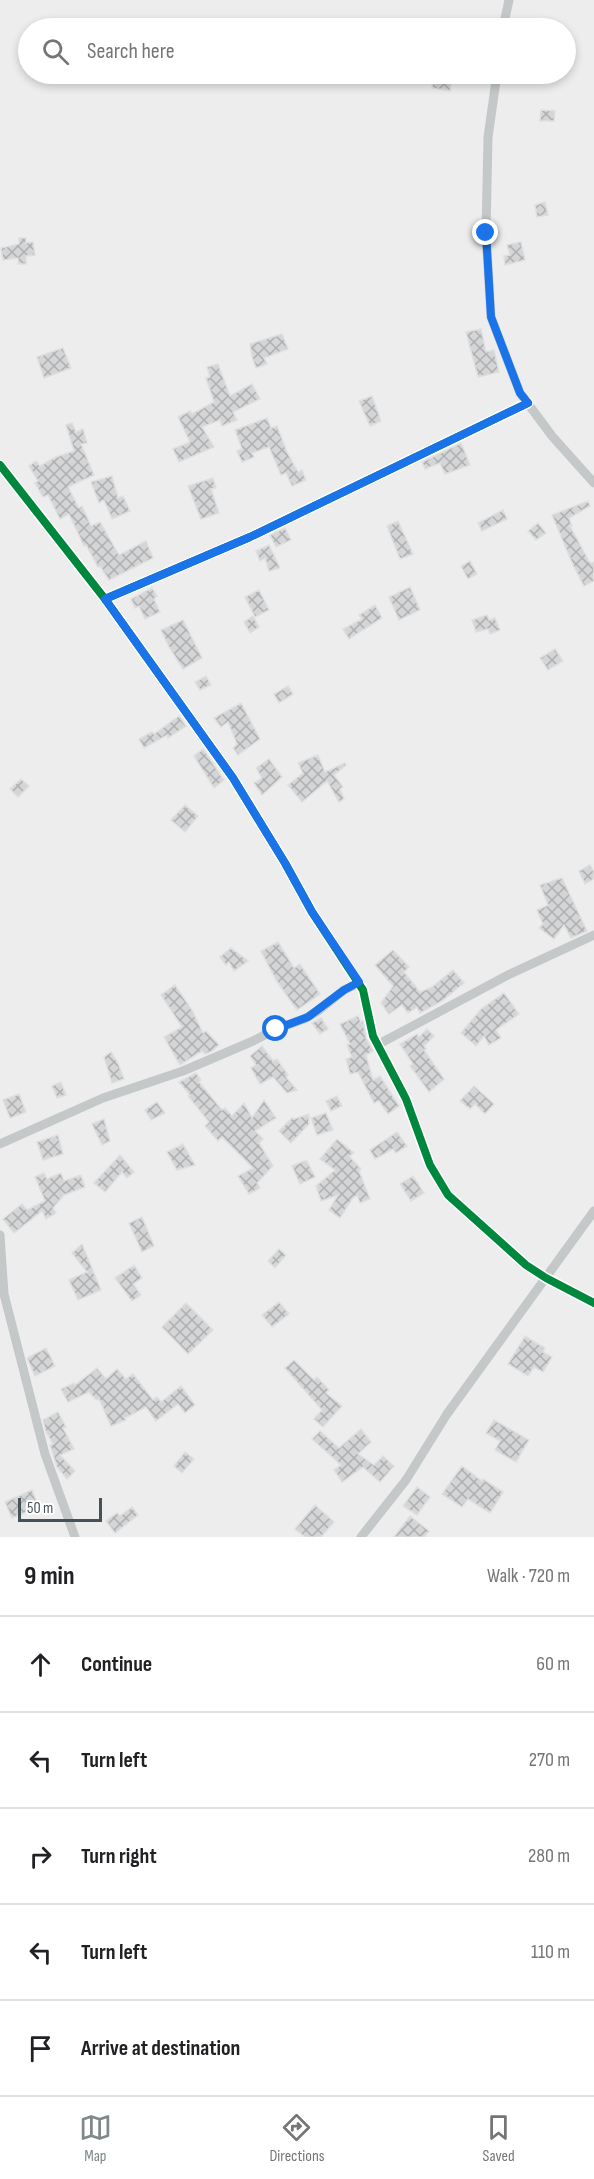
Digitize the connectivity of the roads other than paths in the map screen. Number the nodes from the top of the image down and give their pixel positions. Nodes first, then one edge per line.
1 (509, 0) edge
2 (505, 18) edge
3 (496, 84) edge
4 (528, 403) junction
5 (0, 465) edge
6 (594, 483) edge
7 (105, 599) junction
8 (594, 935) edge
9 (359, 982) junction
10 (379, 1044) junction
11 (0, 1144) edge
12 (594, 1211) edge
13 (0, 1235) edge
14 (546, 1278) junction
15 (594, 1303) edge
16 (75, 1537) edge
17 (361, 1537) edge

1 - 2 street
3 - 4 street
4 - 6 street
4 - 7 street
5 - 7 street
7 - 9 street
8 - 10 street
9 - 10 street
9 - 11 street
10 - 14 street
12 - 14 street
13 - 16 street
14 - 15 street
14 - 17 street

